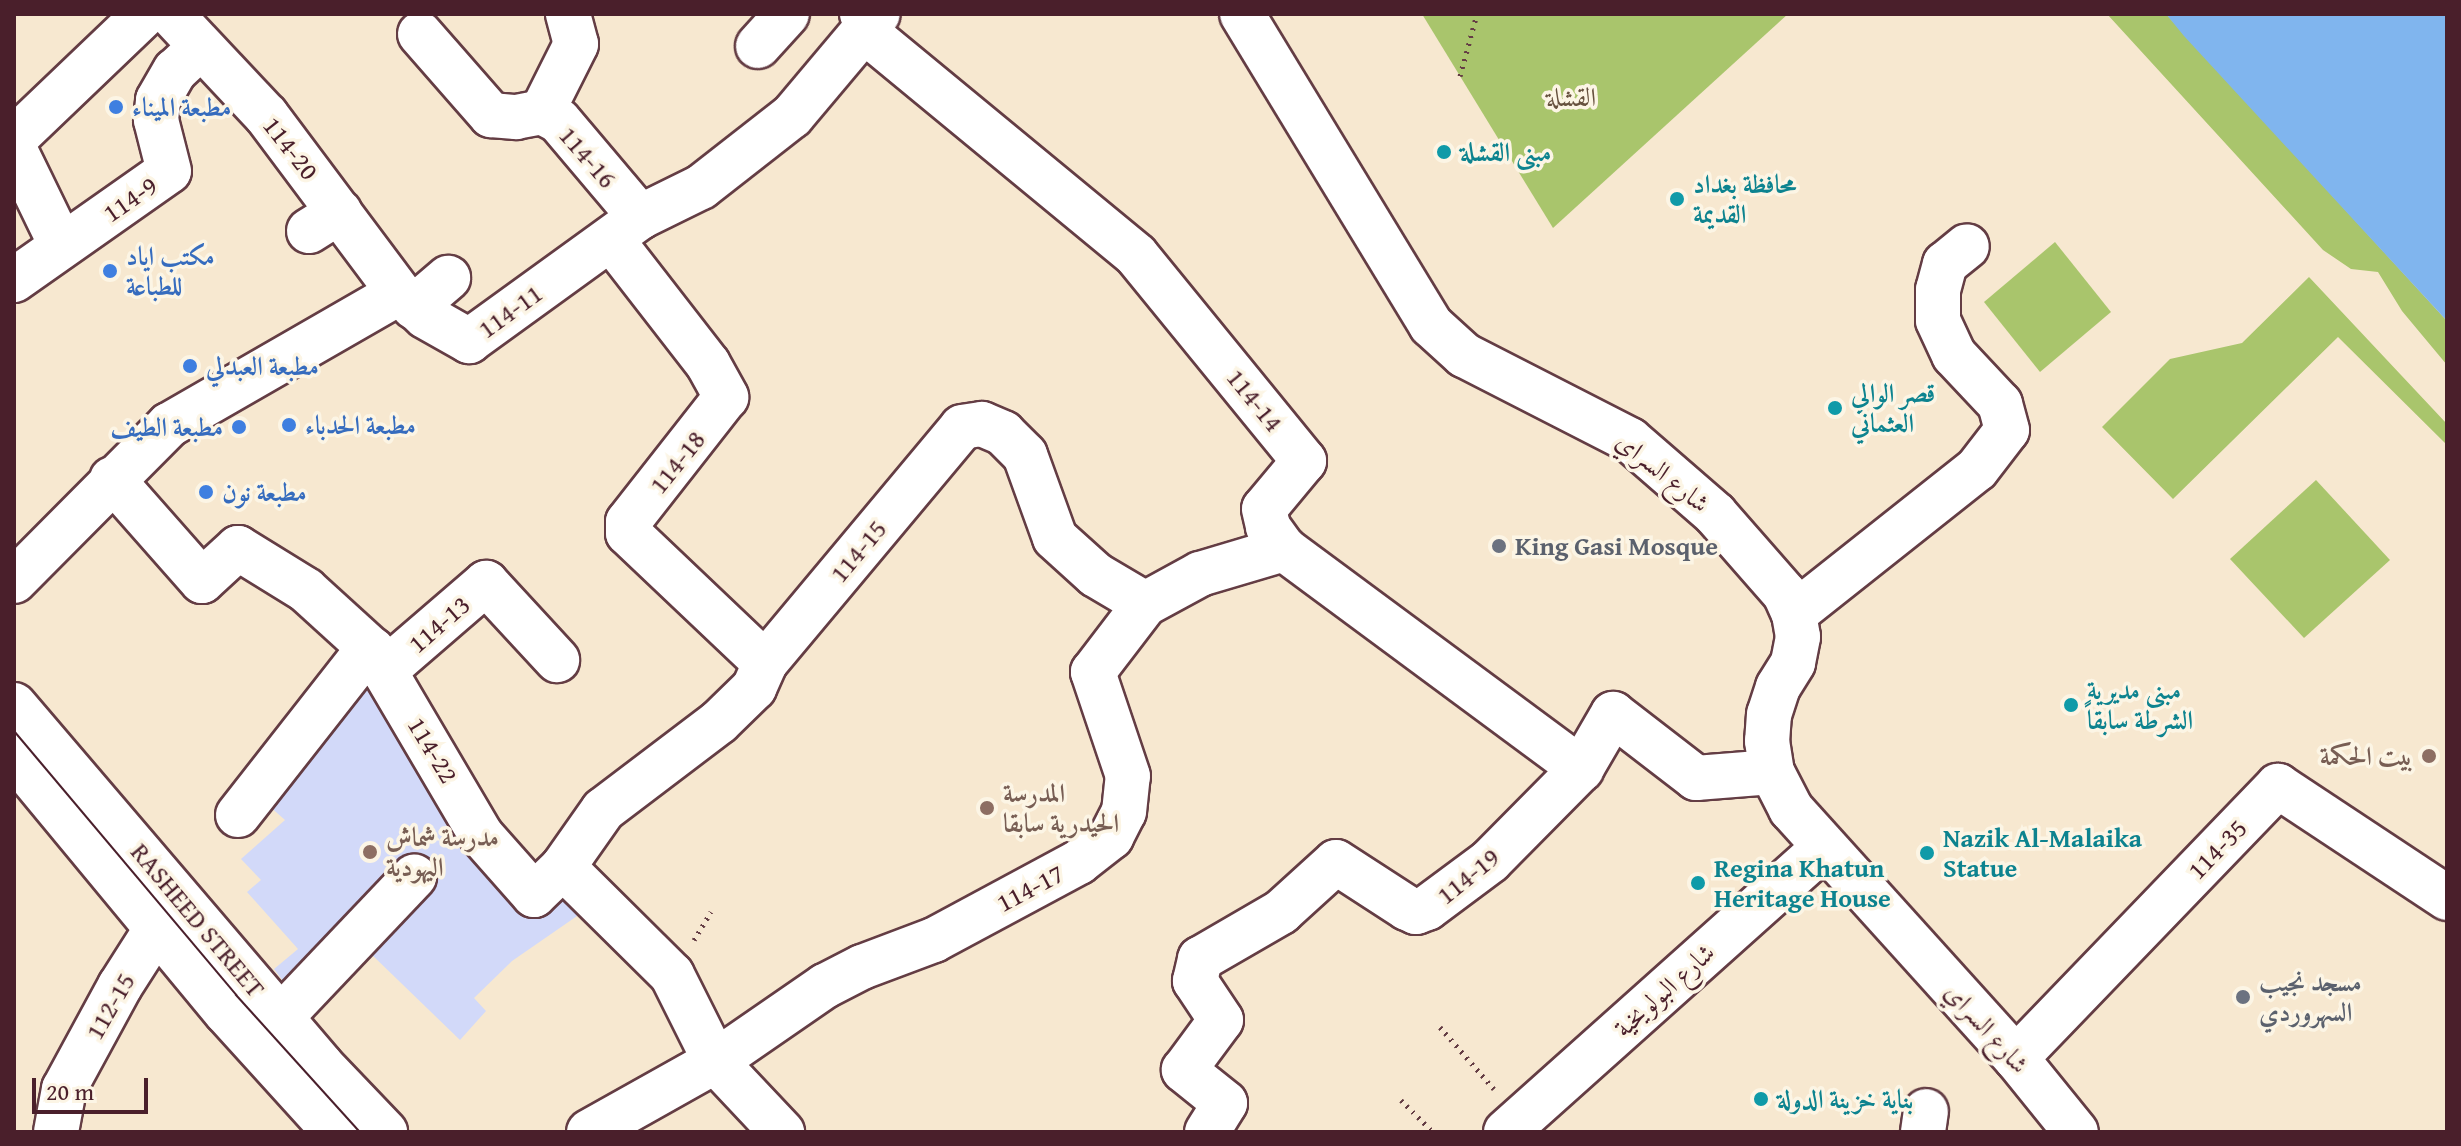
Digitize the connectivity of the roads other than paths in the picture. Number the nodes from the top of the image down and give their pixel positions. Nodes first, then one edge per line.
1 (145, 14) edge
2 (171, 14) edge
3 (568, 14) edge
4 (787, 14) edge
5 (1242, 14) edge
6 (870, 17) edge
7 (420, 34) dead end
8 (758, 46) dead end
9 (201, 47) junction
10 (542, 112) junction
11 (14, 139) edge
12 (14, 148) edge
13 (626, 228) junction
14 (61, 245) junction
15 (1967, 246) dead end
16 (448, 278) dead end
17 (14, 280) edge
18 (406, 300) junction
19 (112, 479) junction
20 (1284, 549) junction
21 (14, 581) edge
22 (1145, 604) junction
23 (1794, 614) junction
24 (557, 660) dead end
25 (378, 661) junction
26 (765, 663) junction
27 (14, 705) edge
28 (14, 756) edge
29 (1581, 769) junction
30 (1772, 772) junction
31 (238, 815) dead end
32 (1823, 849) junction
33 (563, 867) junction
34 (414, 877) dead end
35 (2447, 898) edge
36 (157, 928) junction
37 (280, 1018) junction
38 (2016, 1058) junction
39 (715, 1061) junction
40 (1523, 1124) edge
41 (56, 1132) edge
42 (335, 1132) edge
43 (385, 1132) edge
44 (589, 1132) edge
45 (782, 1132) edge
46 (1207, 1132) edge
47 (2076, 1132) edge

1 - 11 street
2 - 9 street, 114-20
3 - 10 street
4 - 8 street
5 - 23 street, شارع السراي
6 - 13 street, 114-11
6 - 20 street, 114-14
7 - 10 street, 114-16
9 - 14 street, 114-9
9 - 18 street, 114-20
10 - 13 street, 114-16
12 - 14 street
13 - 18 street, 114-11
13 - 26 street, 114-18
14 - 17 street, 114-9
15 - 23 street
16 - 18 street
18 - 19 street
19 - 21 street
19 - 25 street, 114-22
20 - 22 street, 114-17
20 - 29 street, 114-14
22 - 26 street, 114-15
22 - 39 street, 114-17
23 - 30 street, شارع السراي
24 - 25 street, 114-13
25 - 31 street, 114-13
25 - 33 street, 114-22
26 - 33 street, 114-15
27 - 37 street, RASHEED STREET
28 - 36 street, RASHEED STREET
29 - 30 street, 114-19
29 - 46 street, 114-19
30 - 32 street, شارع السراي
32 - 38 street, شارع السراي
32 - 40 street, شارع البولويخية
33 - 39 street
34 - 37 street
35 - 38 street, 114-35
36 - 41 street, 112-15
36 - 42 street, RASHEED STREET
37 - 43 street, RASHEED STREET
38 - 47 street, شارع السراي
39 - 44 street, 114-17
39 - 45 street

